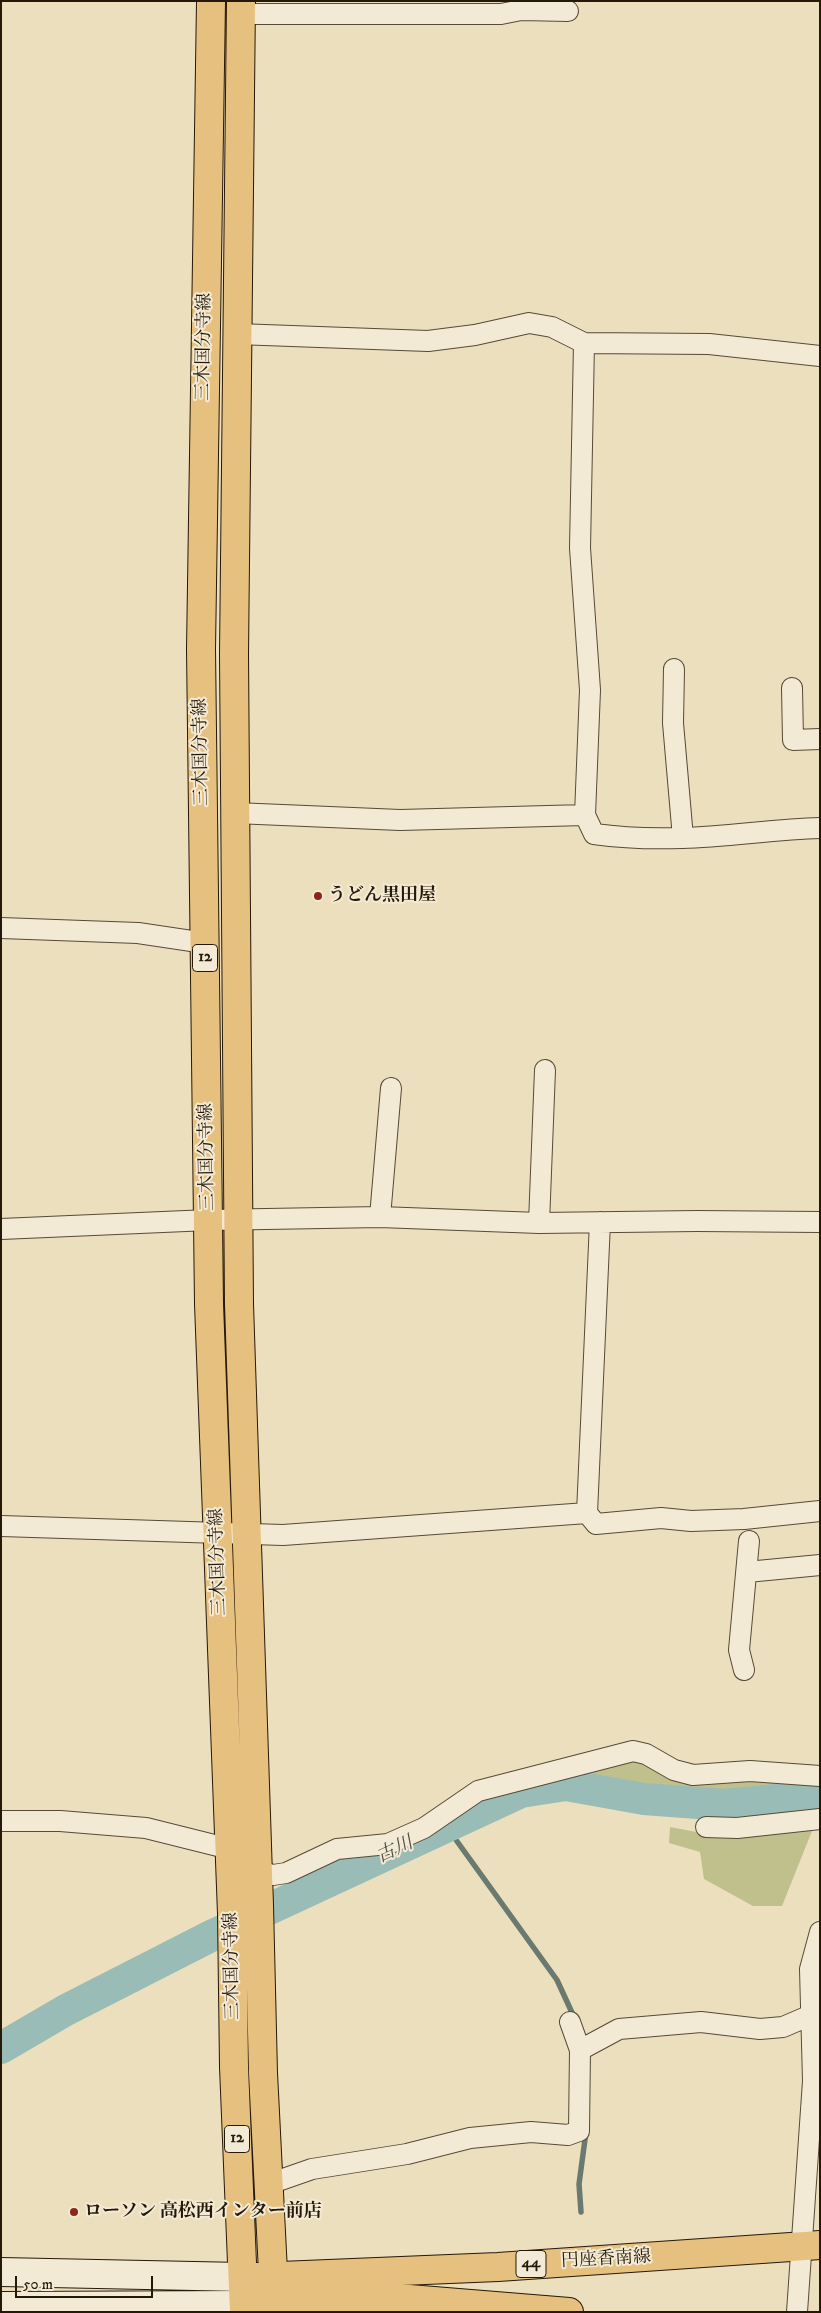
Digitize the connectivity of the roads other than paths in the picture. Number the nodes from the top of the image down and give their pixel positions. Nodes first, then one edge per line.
1 (211, 1) edge
2 (240, 7) edge
3 (568, 11) dead end
4 (237, 334) junction
5 (584, 343) junction
6 (820, 356) edge
7 (674, 669) dead end
8 (792, 688) dead end
9 (820, 739) edge
10 (236, 813) junction
11 (585, 815) junction
12 (820, 828) edge
13 (683, 838) junction
14 (1, 928) edge
15 (205, 944) junction
16 (545, 1070) dead end
17 (391, 1088) dead end
18 (380, 1218) junction
19 (238, 1219) junction
20 (209, 1220) junction
21 (600, 1222) junction
22 (820, 1222) edge
23 (539, 1223) junction
24 (1, 1229) edge
25 (820, 1511) edge
26 (587, 1513) junction
27 (1, 1526) edge
28 (218, 1532) junction
29 (247, 1532) junction
30 (749, 1541) dead end
31 (820, 1565) edge
32 (747, 1572) junction
33 (744, 1670) dead end
34 (820, 1776) edge
35 (820, 1819) edge
36 (1, 1821) edge
37 (706, 1827) dead end
38 (230, 1849) junction
39 (258, 1871) junction
40 (820, 1932) edge
41 (811, 2015) junction
42 (570, 2022) dead end
43 (588, 2046) junction
44 (814, 2134) edge
45 (268, 2184) junction
46 (811, 2245) edge
47 (1, 2272) edge
48 (242, 2277) junction
49 (274, 2277) junction
50 (1, 2306) edge
51 (244, 2308) edge
52 (275, 2308) edge
53 (569, 2312) edge
54 (797, 2312) edge

1 - 15 main road, 三木国分寺線 / 12
2 - 3 street
2 - 4 main road, 三木国分寺線 / 12
4 - 5 street
4 - 10 main road, 三木国分寺線 / 12
5 - 6 street
5 - 11 street
7 - 13 street
8 - 9 street
10 - 11 street
10 - 19 main road, 三木国分寺線 / 12
11 - 13 street
12 - 13 street
14 - 15 street
15 - 20 main road, 三木国分寺線 / 12
16 - 23 street
17 - 18 street
18 - 19 street
18 - 23 street
19 - 20 street
19 - 29 main road, 三木国分寺線 / 12
20 - 24 street
20 - 28 main road, 三木国分寺線 / 12
21 - 22 street
21 - 23 street
21 - 26 street
25 - 26 street
26 - 29 street
27 - 28 street
28 - 29 street
28 - 38 main road, 三木国分寺線 / 12
29 - 39 main road, 三木国分寺線 / 12
30 - 32 street
31 - 32 street
32 - 33 street
34 - 39 street
35 - 37 street
36 - 38 street
38 - 39 street
38 - 48 main road, 三木国分寺線 / 12
39 - 45 main road, 三木国分寺線 / 12
40 - 41 street
41 - 43 street
41 - 44 street
42 - 43 street
43 - 45 street
44 - 46 street
45 - 49 main road, 三木国分寺線 / 12
46 - 49 main road, 円座香南線 / 44
46 - 54 street
47 - 48 main road
48 - 49 main road, 円座香南線 / 44
48 - 51 main road, 三木国分寺線 / 12
49 - 52 main road, 三木国分寺線 / 12
50 - 51 main road
51 - 52 main road
52 - 53 main road

